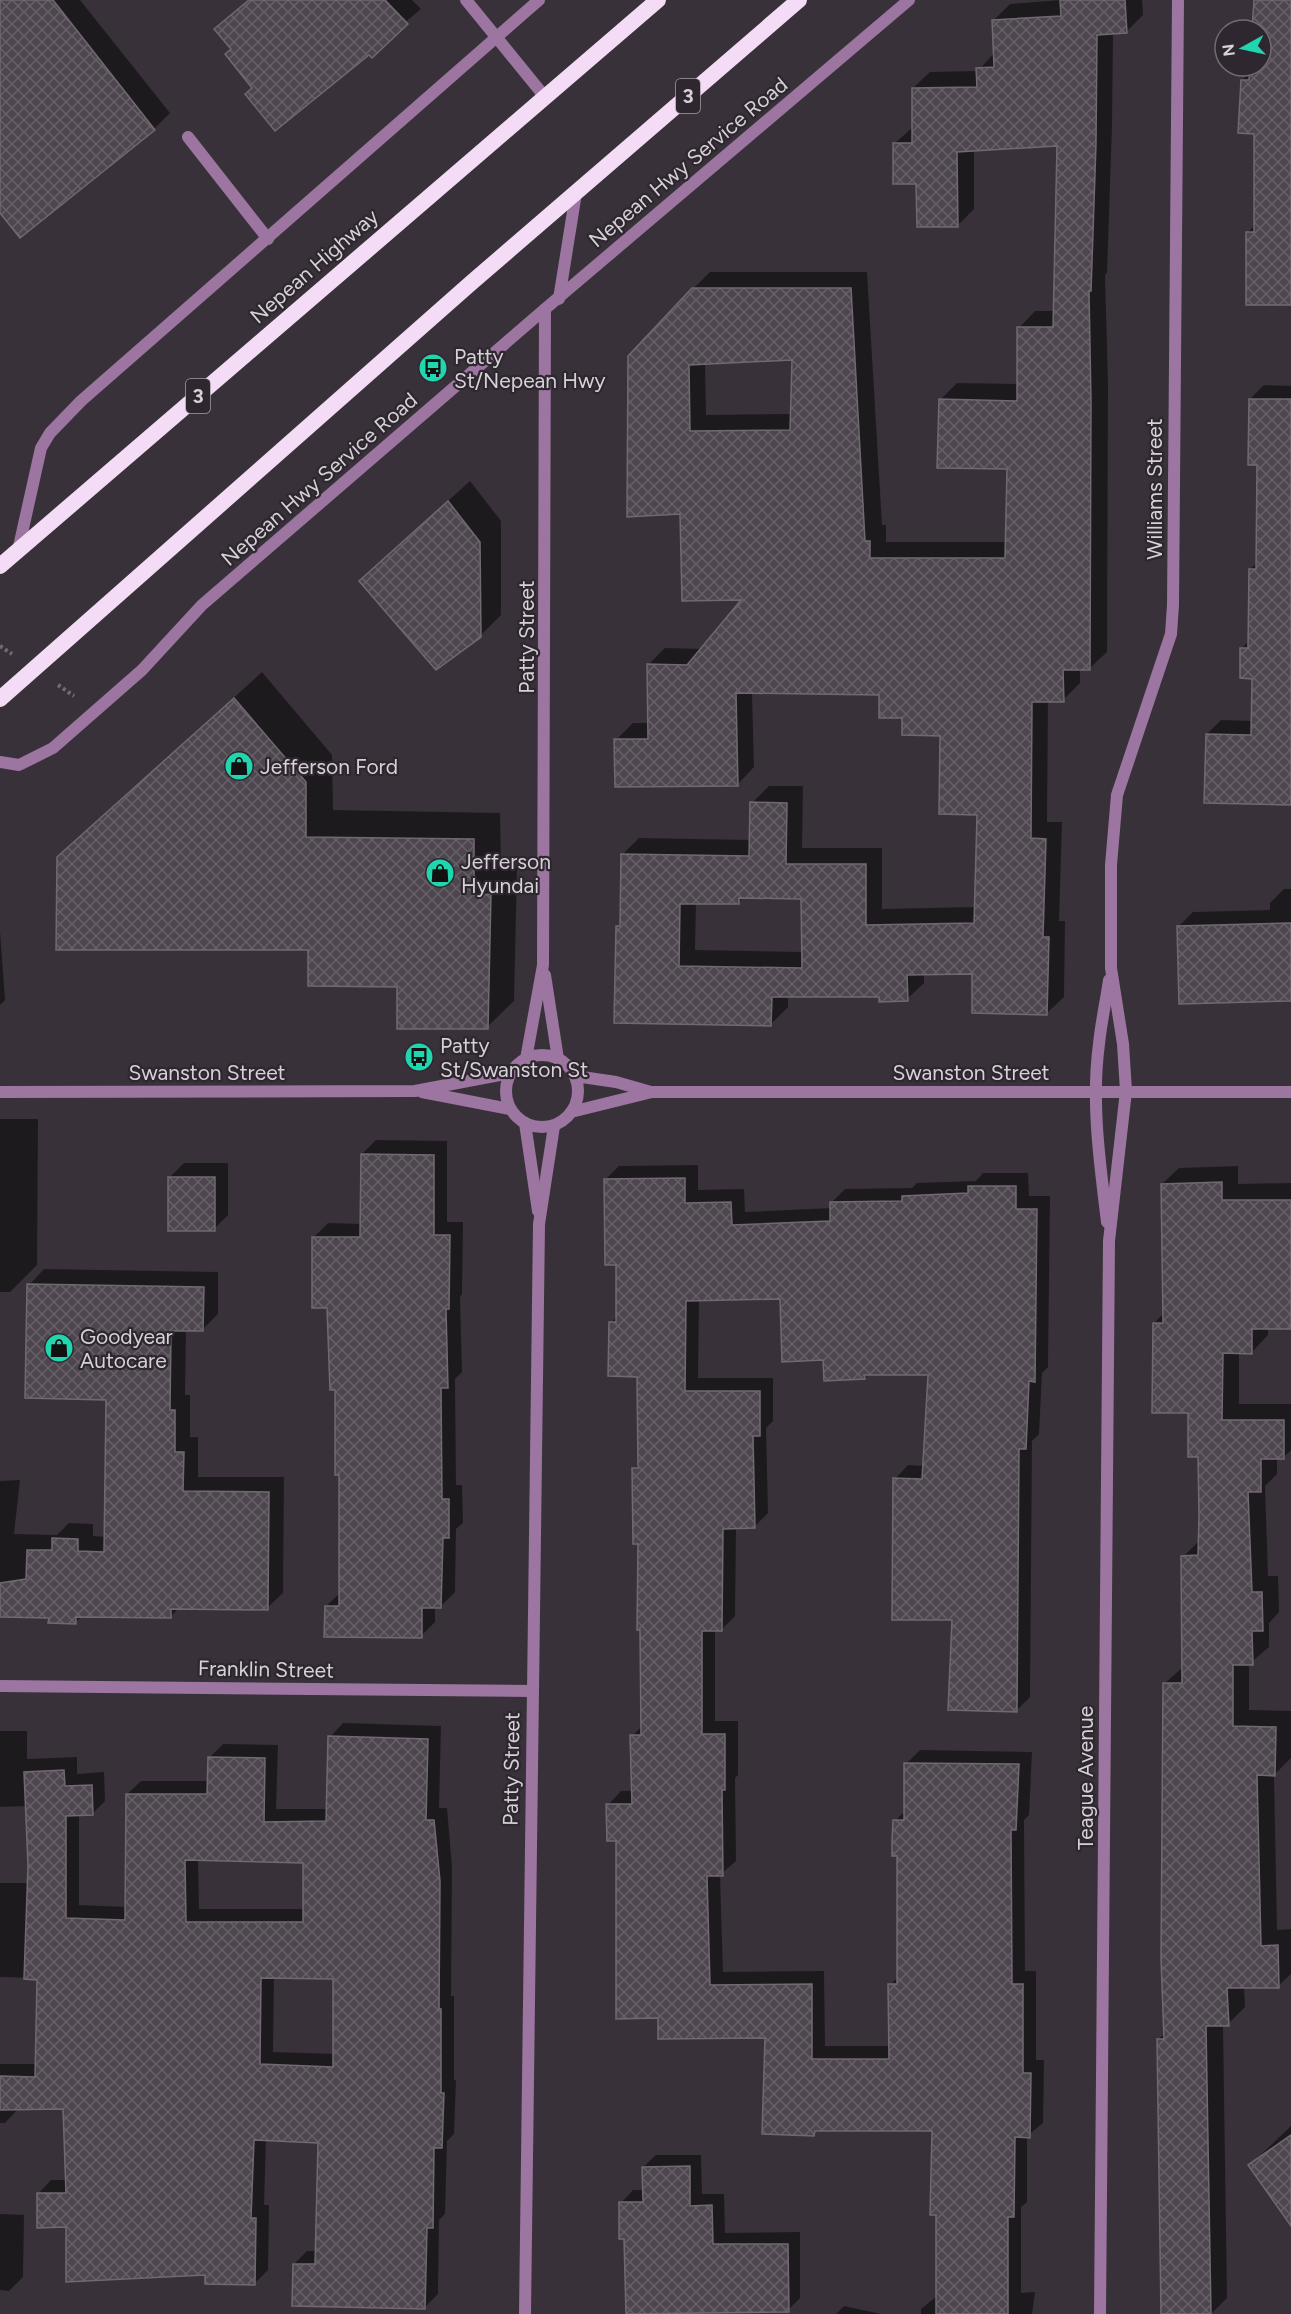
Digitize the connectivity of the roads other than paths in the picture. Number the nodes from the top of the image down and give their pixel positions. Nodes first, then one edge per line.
1 (466, 0) edge
2 (539, 0) edge
3 (658, 0) edge
4 (800, 0) edge
5 (909, 0) edge
6 (1178, 0) edge
7 (496, 38) junction
8 (545, 97) junction
9 (188, 137) dead end
10 (576, 193) junction
11 (268, 239) junction
12 (559, 299) junction
13 (545, 309) junction
14 (5, 561) edge
15 (0, 699) edge
16 (0, 762) edge
17 (543, 965) junction
18 (1112, 968) junction
19 (526, 1059) junction
20 (558, 1059) junction
21 (512, 1073) junction
22 (575, 1076) junction
23 (1097, 1090) junction
24 (415, 1091) junction
25 (1126, 1091) junction
26 (0, 1092) edge
27 (652, 1092) junction
28 (1291, 1092) edge
29 (510, 1109) junction
30 (571, 1112) junction
31 (525, 1123) junction
32 (554, 1126) junction
33 (540, 1224) junction
34 (1109, 1241) junction
35 (0, 1686) edge
36 (531, 1690) junction
37 (525, 2314) edge
38 (1100, 2314) edge

1 - 7 street
2 - 7 street
3 - 8 highway, Nepean Highway / 3
4 - 10 highway, 3
5 - 12 street, Nepean Hwy Service Road
6 - 18 street, Williams Street
7 - 8 street
7 - 11 street
8 - 14 highway, Nepean Highway / 3
9 - 11 street
10 - 12 street
10 - 15 highway, 3
11 - 14 street
12 - 13 street, Nepean Hwy Service Road
13 - 16 street, Nepean Hwy Service Road
13 - 17 street, Patty Street
17 - 19 street, Patty Street
17 - 20 street, Patty Street
18 - 23 street, Williams Street
18 - 25 street, Williams Street
19 - 20 street
19 - 21 street
20 - 22 street
21 - 24 street, Swanston Street
21 - 29 street
22 - 27 street, Swanston Street
22 - 30 street
23 - 25 street, Swanston Street
23 - 27 street, Swanston Street
23 - 34 street, Teague Avenue
24 - 26 street, Swanston Street
24 - 29 street, Swanston Street
25 - 28 street, Swanston Street
25 - 34 street, Teague Avenue
27 - 30 street, Swanston Street
29 - 31 street
30 - 32 street
31 - 32 street
31 - 33 street, Patty Street
32 - 33 street, Patty Street
33 - 36 street, Patty Street
34 - 38 street, Teague Avenue
35 - 36 street, Franklin Street
36 - 37 street, Patty Street

